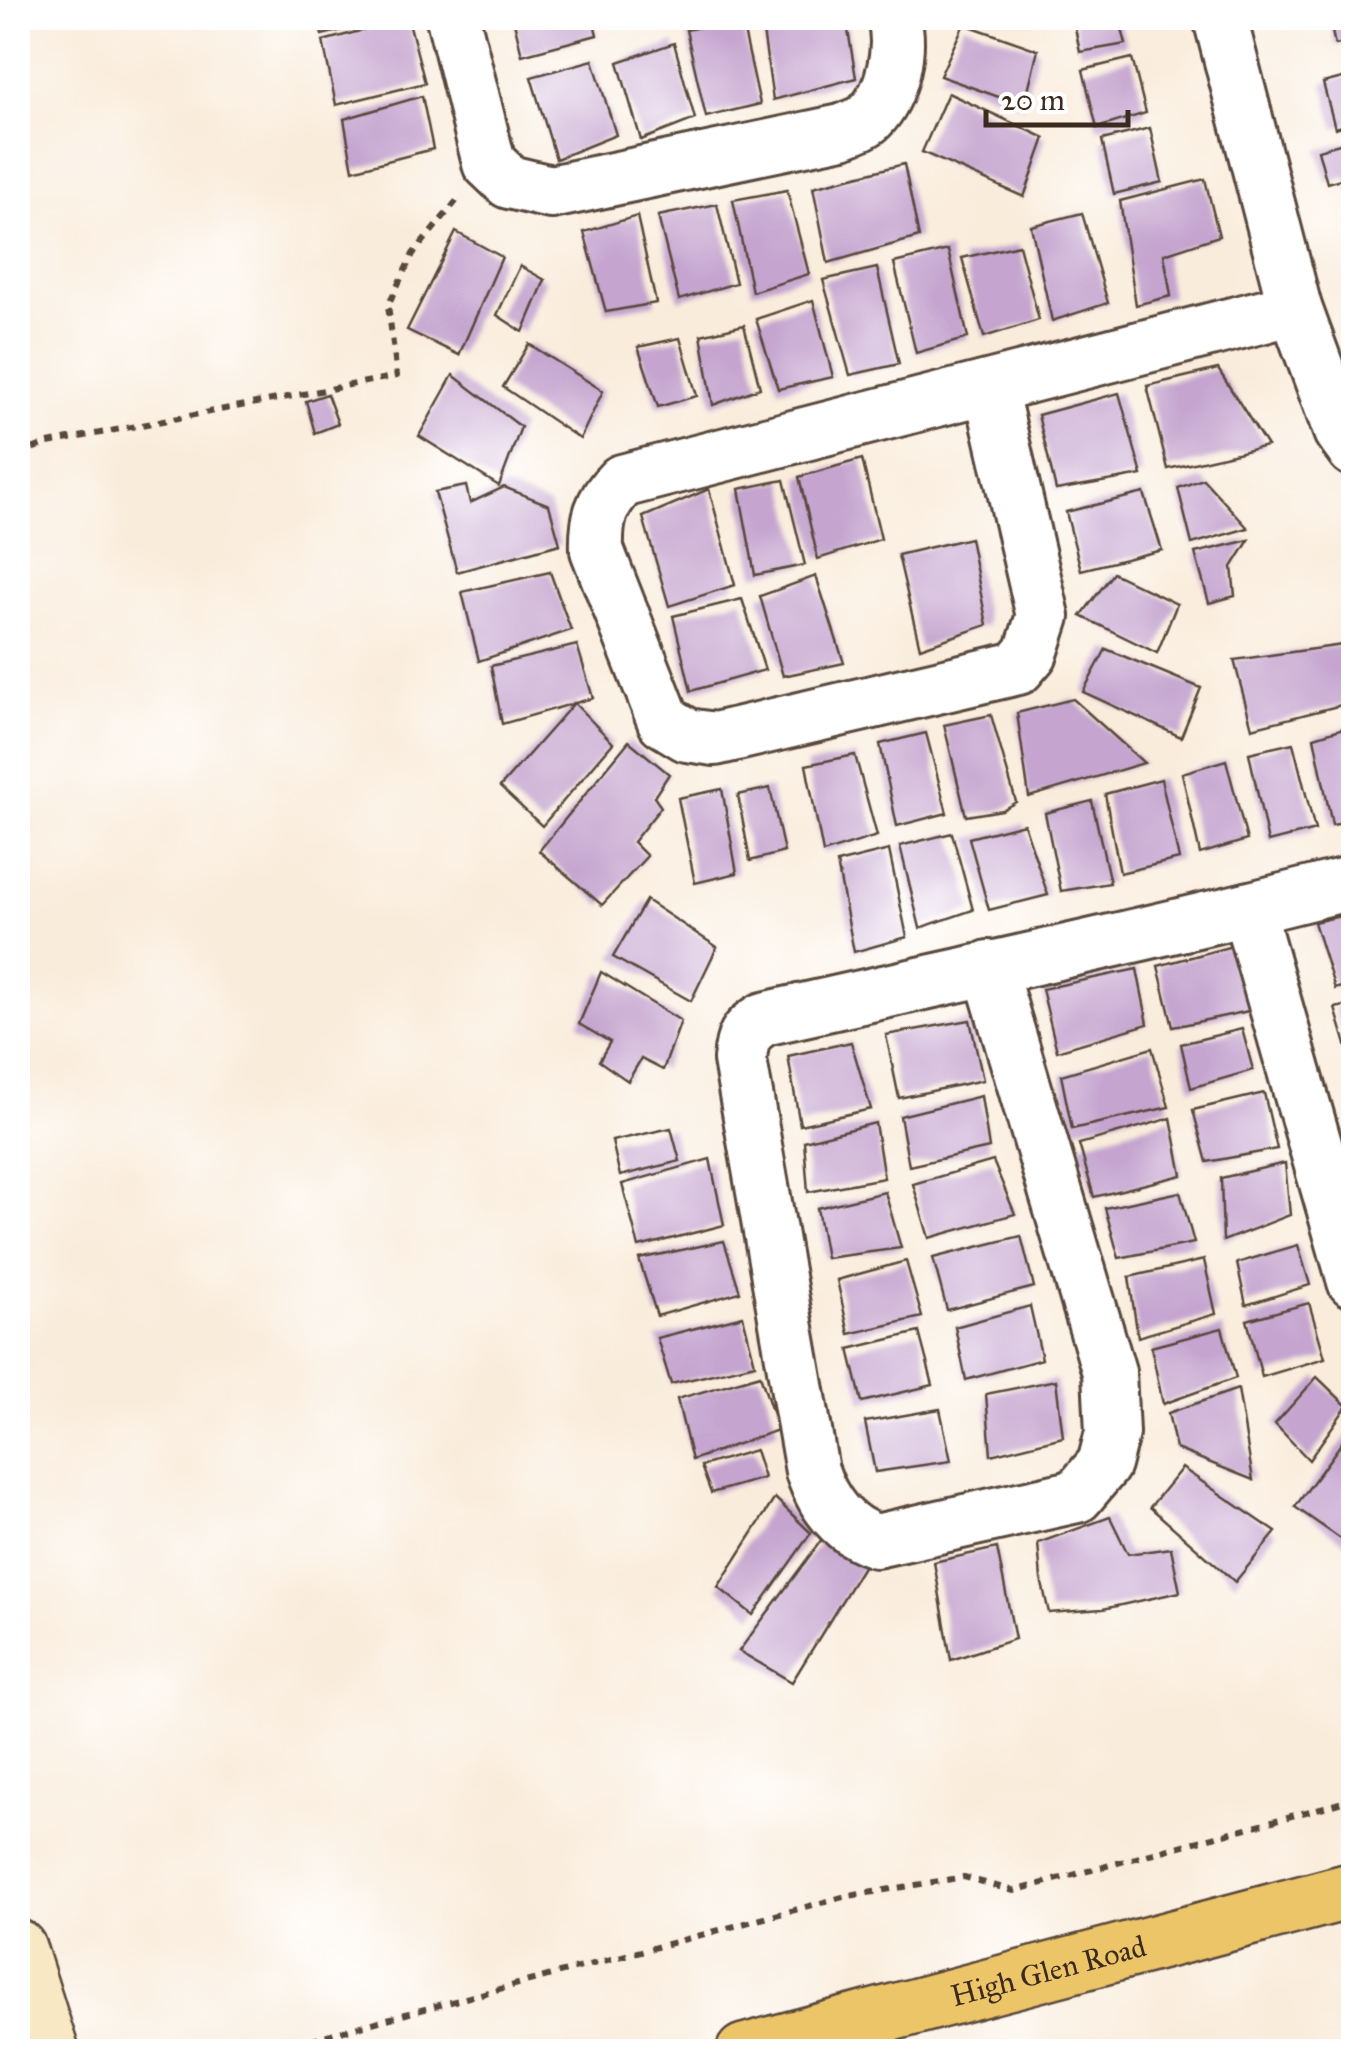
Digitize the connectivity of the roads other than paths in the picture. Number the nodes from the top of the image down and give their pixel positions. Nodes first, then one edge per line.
1 (453, 18) edge
2 (894, 18) edge
3 (1220, 18) edge
4 (1295, 308) junction
5 (990, 387) junction
6 (1354, 450) edge
7 (1354, 882) edge
8 (1248, 909) junction
9 (989, 968) junction
10 (1354, 1281) edge
11 (1354, 1890) edge
12 (18, 1948) edge
13 (51, 2052) edge
14 (744, 2052) edge

1 - 2 street
3 - 4 street
4 - 5 street
4 - 6 street
5 - 5 street
7 - 8 street
8 - 9 street
8 - 10 street
9 - 9 street
11 - 14 main road, High Glen Road
12 - 13 street

